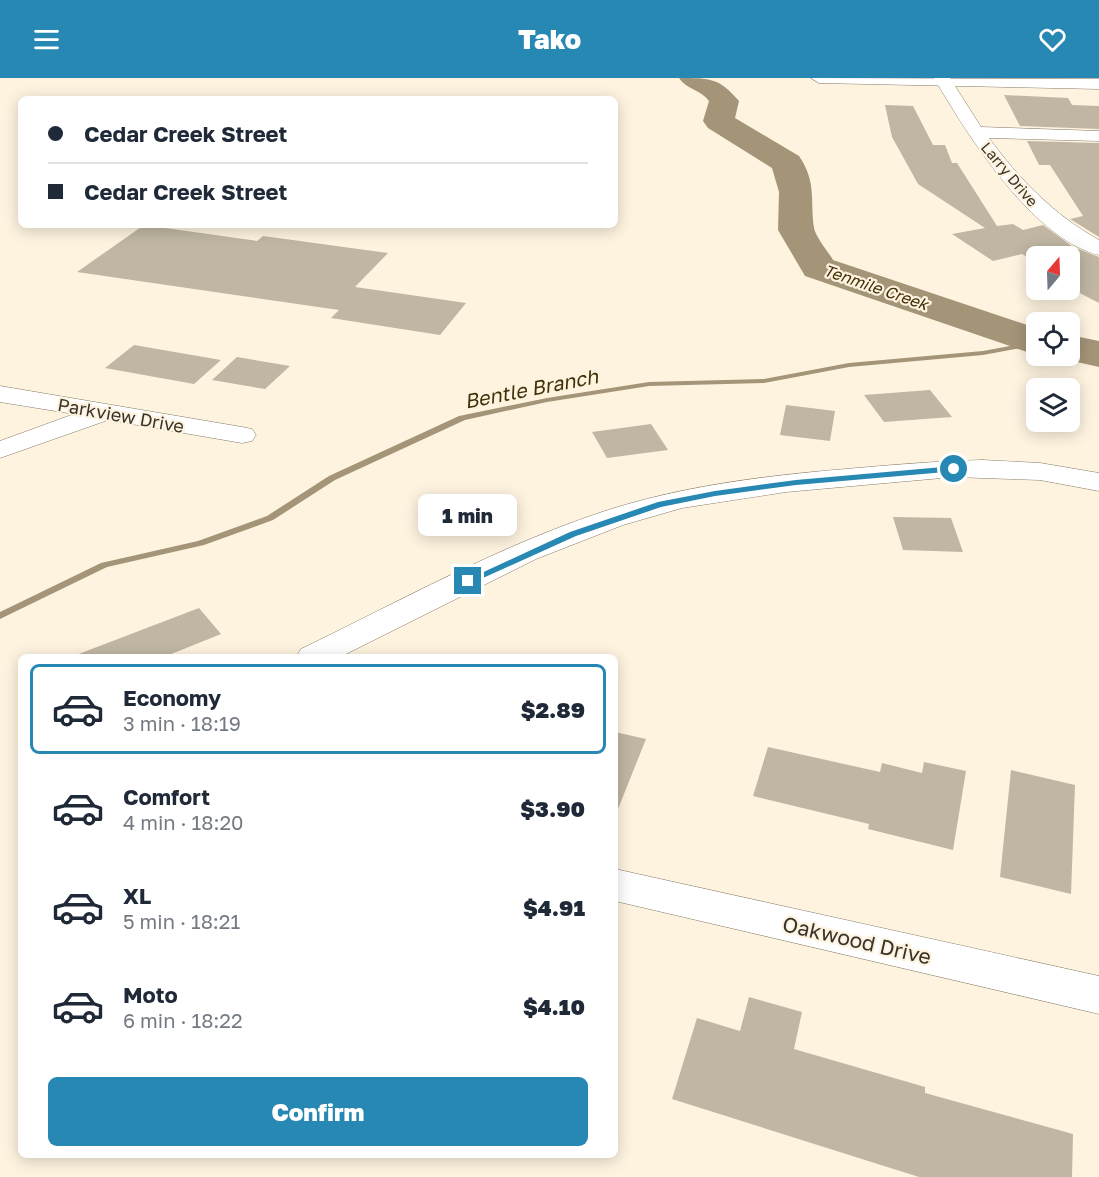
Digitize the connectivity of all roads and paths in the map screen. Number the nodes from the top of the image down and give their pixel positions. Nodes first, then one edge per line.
1 (819, 78) edge
2 (943, 79) edge
3 (1099, 84) edge
4 (975, 132) junction
5 (1099, 136) edge
6 (1099, 249) edge
7 (0, 394) edge
8 (104, 413) junction
9 (242, 435) dead end
10 (0, 450) edge
11 (1098, 482) edge
12 (319, 654) edge
13 (618, 886) edge
14 (1099, 995) edge

1 - 2 street
2 - 3 street
2 - 4 street, Larry Drive
4 - 5 street
4 - 6 street, Larry Drive
7 - 8 street, Parkview Drive
8 - 9 street, Parkview Drive
8 - 10 street
11 - 12 street
13 - 14 street, Oakwood Drive

